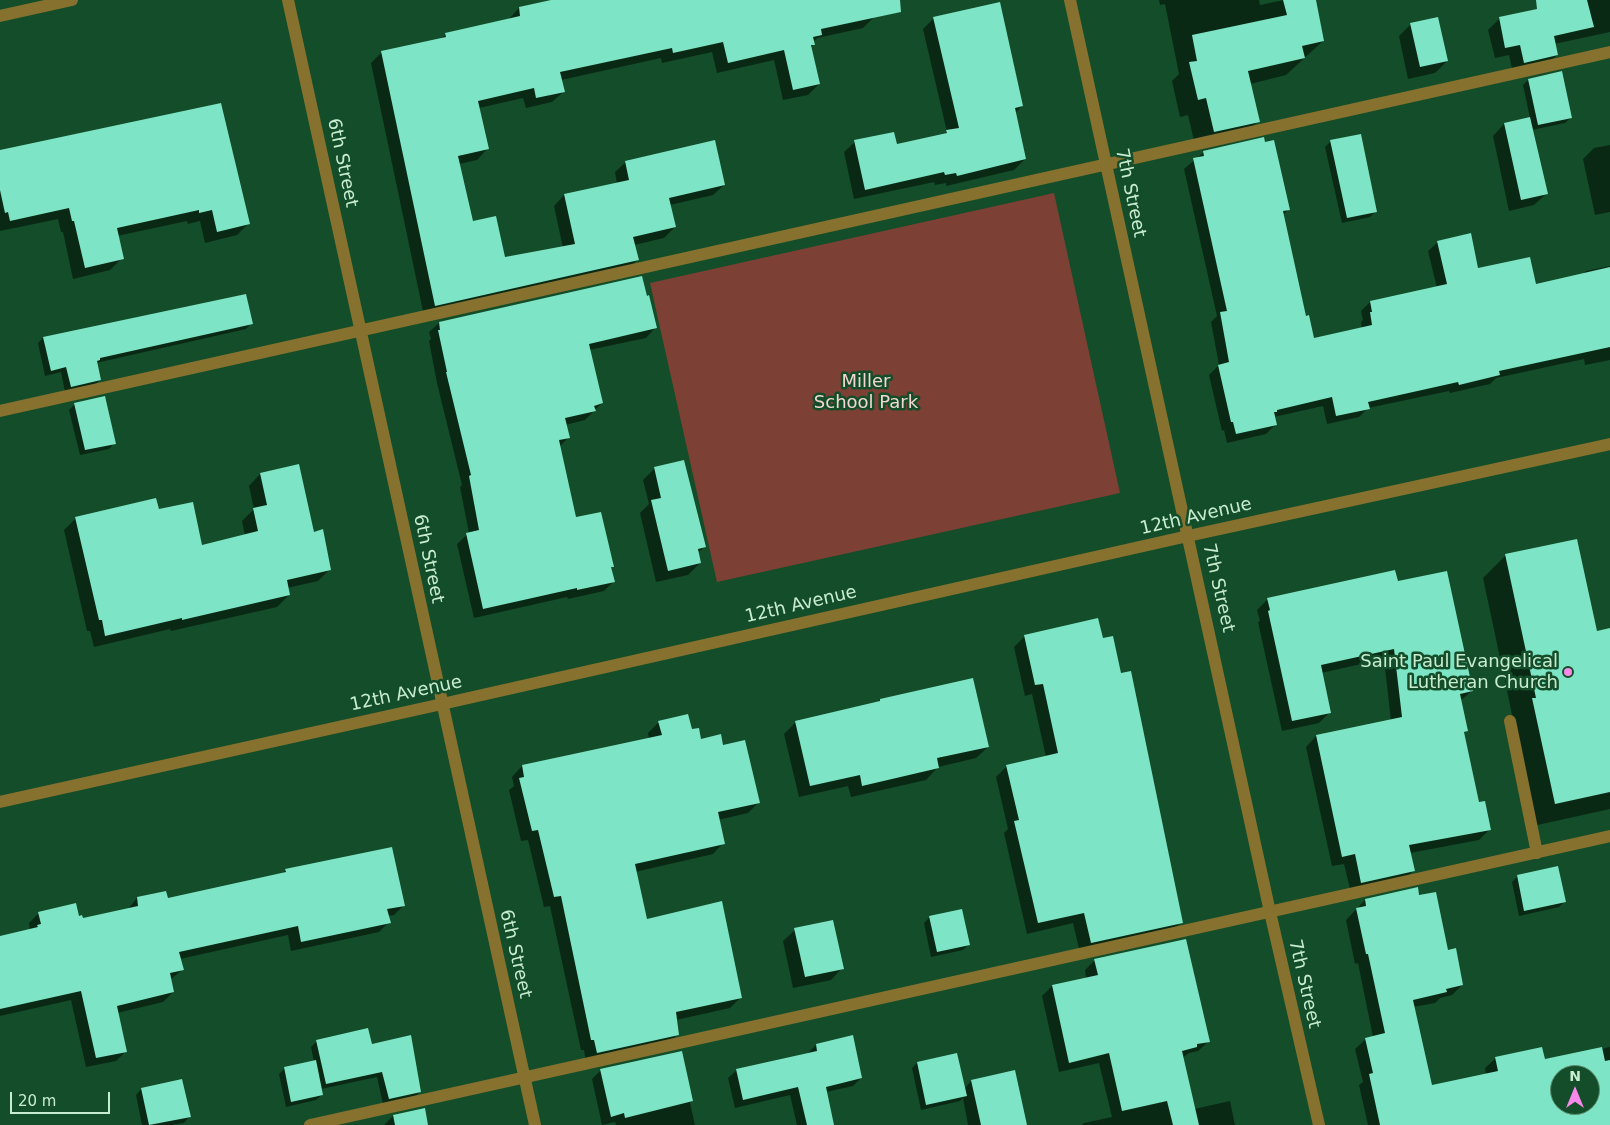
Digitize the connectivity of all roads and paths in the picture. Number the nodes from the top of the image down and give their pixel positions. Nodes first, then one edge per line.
1 (72, 0) edge
2 (288, 0) edge
3 (1070, 0) edge
4 (0, 16) edge
5 (1610, 52) edge
6 (1106, 163) junction
7 (361, 331) junction
8 (0, 411) edge
9 (1610, 444) edge
10 (1188, 536) junction
11 (442, 704) junction
12 (1510, 721) dead end
13 (0, 802) edge
14 (1610, 836) edge
15 (1537, 853) junction
16 (1270, 912) junction
17 (525, 1078) junction
18 (310, 1125) edge
19 (535, 1125) edge
20 (1319, 1125) edge

1 - 4 street
2 - 7 street, 6th Street
3 - 6 street, 7th Street
5 - 6 street
6 - 7 street
6 - 10 street, 7th Street
7 - 8 street
7 - 11 street, 6th Street
9 - 10 street, 12th Avenue
10 - 11 street, 12th Avenue
10 - 16 street, 7th Street
11 - 13 street, 12th Avenue
11 - 17 street, 6th Street
12 - 15 street
14 - 15 street
15 - 16 street
16 - 17 street
16 - 20 street, 7th Street
17 - 18 street
17 - 19 street, 6th Street

